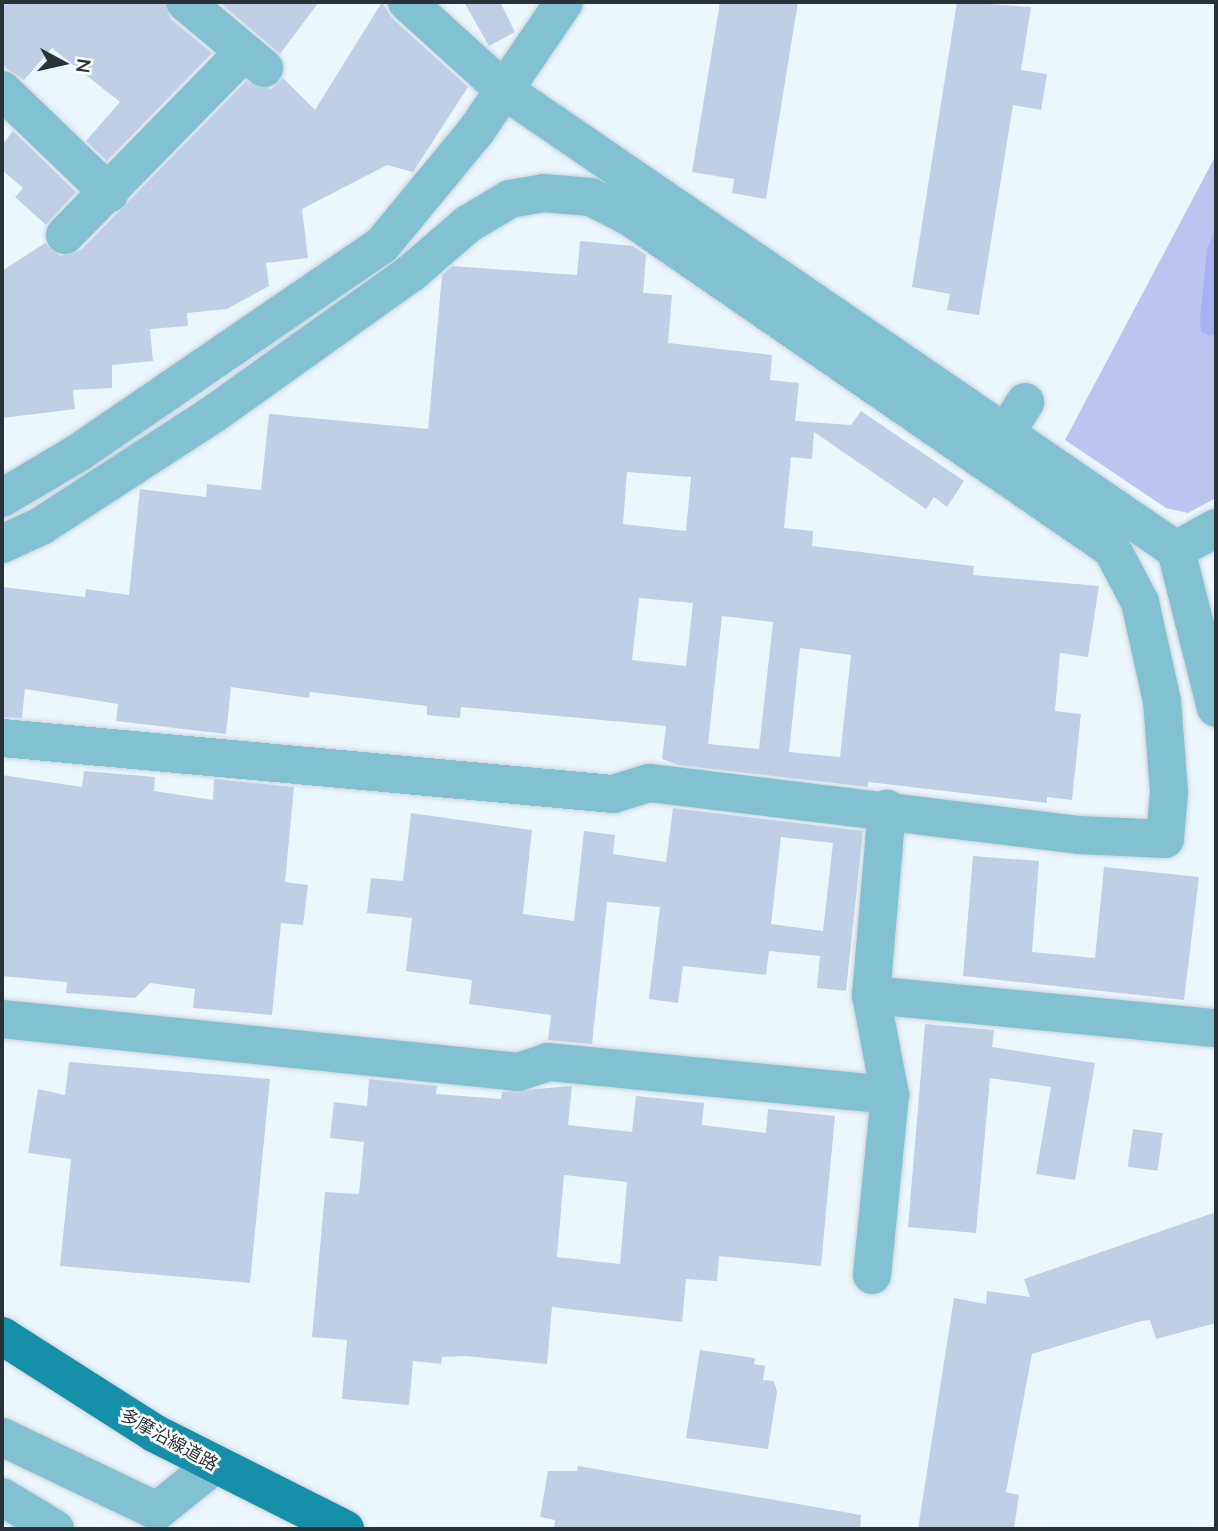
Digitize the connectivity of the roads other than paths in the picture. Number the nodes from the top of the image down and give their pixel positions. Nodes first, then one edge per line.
1 (185, 2) edge
2 (407, 2) edge
3 (564, 2) edge
4 (2, 90) edge
5 (504, 90) junction
6 (109, 193) junction
7 (65, 235) dead end
8 (1025, 402) dead end
9 (1004, 436) junction
10 (2, 498) edge
11 (1216, 528) edge
12 (2, 544) edge
13 (1176, 550) junction
14 (1216, 708) edge
15 (2, 738) edge
16 (887, 809) junction
17 (871, 995) junction
18 (2, 1019) edge
19 (1216, 1028) edge
20 (890, 1095) junction
21 (872, 1275) dead end
22 (2, 1336) edge
23 (2, 1437) edge
24 (213, 1466) junction
25 (2, 1497) edge
26 (55, 1529) edge
27 (345, 1529) edge

1 - 6 street
2 - 5 street
3 - 5 street
4 - 6 street
5 - 9 street
5 - 10 street
6 - 7 street
8 - 9 street
9 - 13 street
11 - 13 street
12 - 16 street
13 - 14 street
15 - 16 street
16 - 17 street
17 - 19 street
17 - 20 street
18 - 20 street
20 - 21 street
22 - 24 main road, 多摩沿線道路
23 - 24 street
24 - 27 main road, 多摩沿線道路
25 - 26 street

